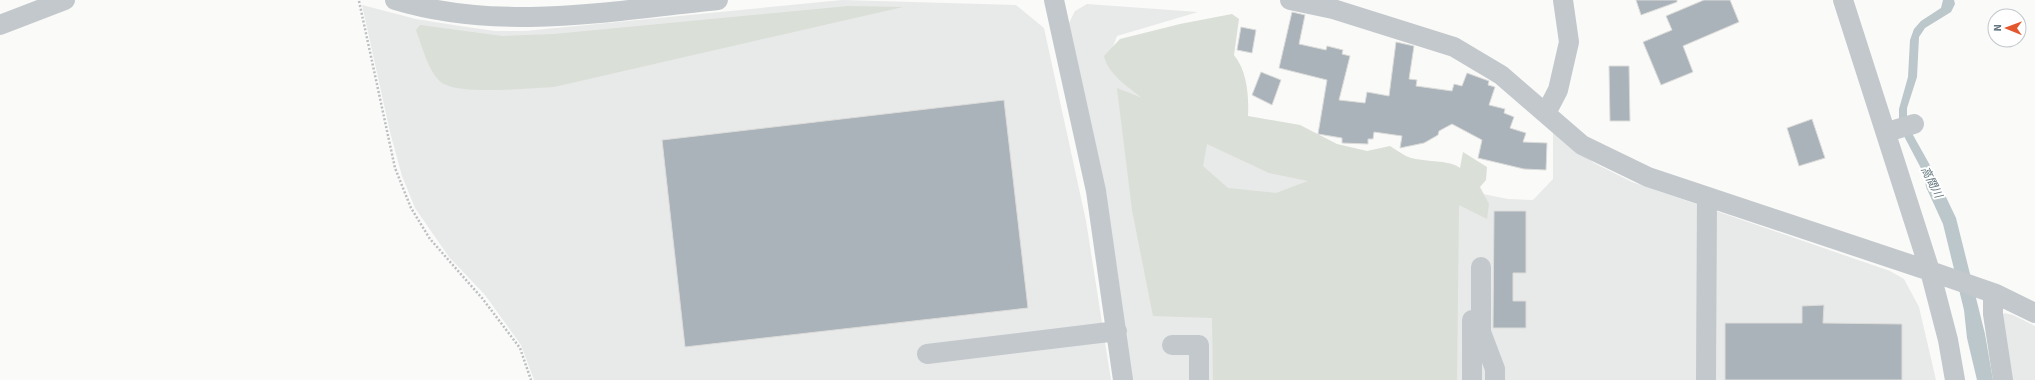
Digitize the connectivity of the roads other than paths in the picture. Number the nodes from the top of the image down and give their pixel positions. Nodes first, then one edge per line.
1 (65, 0) edge
2 (395, 0) edge
3 (718, 0) edge
4 (1054, 0) edge
5 (1290, 0) edge
6 (1563, 0) edge
7 (1843, 0) edge
8 (0, 25) edge
9 (1546, 113) junction
10 (1914, 124) dead end
11 (1890, 131) junction
12 (1707, 198) junction
13 (1930, 271) junction
14 (1986, 291) junction
15 (2035, 313) edge
16 (1117, 331) junction
17 (1172, 345) dead end
18 (927, 354) dead end
19 (1123, 380) edge
20 (1199, 380) edge
21 (1472, 380) edge
22 (1496, 380) edge
23 (1706, 380) edge
24 (1955, 380) edge
25 (2002, 380) edge

1 - 8 street
2 - 3 street
4 - 16 street
5 - 9 street
6 - 9 street
7 - 11 street
9 - 12 street
10 - 11 street
11 - 13 street
12 - 13 street
12 - 23 street
13 - 14 street
13 - 24 street
14 - 15 street
14 - 25 street
16 - 18 street
16 - 19 street
17 - 20 street
21 - 22 street

